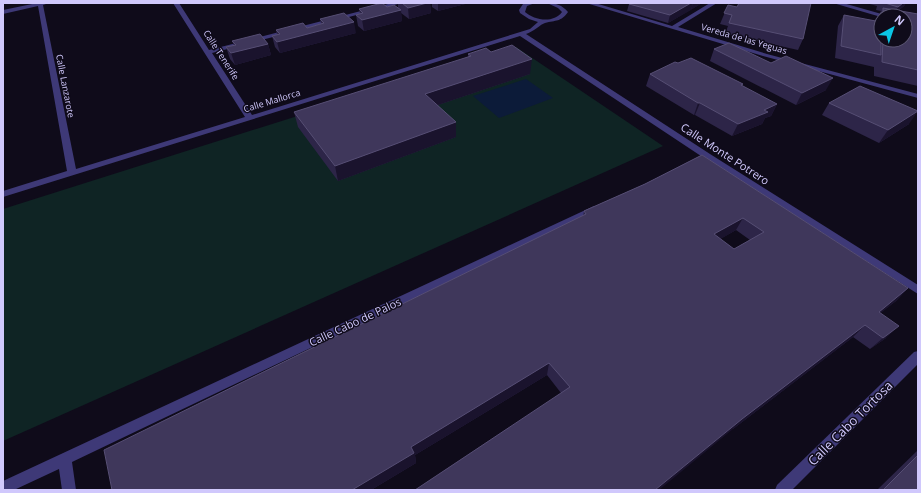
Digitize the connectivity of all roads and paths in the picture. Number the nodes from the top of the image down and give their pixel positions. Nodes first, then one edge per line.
1 (42, 3) edge
2 (187, 3) edge
3 (399, 3) edge
4 (532, 3) edge
5 (550, 3) edge
6 (589, 3) edge
7 (714, 3) edge
8 (836, 3) edge
9 (177, 4) edge
10 (522, 4) edge
11 (558, 4) edge
12 (3, 12) edge
13 (873, 13) edge
14 (543, 20) junction
15 (673, 28) junction
16 (521, 34) junction
17 (208, 52) junction
18 (918, 96) edge
19 (250, 118) junction
20 (706, 156) junction
21 (692, 163) edge
22 (72, 172) junction
23 (3, 194) edge
24 (606, 204) edge
25 (918, 290) edge
26 (918, 356) edge
27 (66, 458) junction
28 (3, 488) edge
29 (70, 490) edge
30 (782, 490) edge

1 - 12 street
1 - 22 street, Calle Lanzarote
2 - 9 street
3 - 17 street
4 - 10 street
5 - 11 street
6 - 15 street, Vereda de las Yeguas
7 - 15 street
8 - 13 street
9 - 17 street, Calle Tenerife
10 - 14 street
11 - 14 street
14 - 16 street, Calle Mallorca
15 - 18 street, Vereda de las Yeguas
16 - 19 street, Calle Mallorca
16 - 20 street, Calle Monte Potrero
17 - 19 street, Calle Tenerife
19 - 22 street, Calle Mallorca
20 - 21 street
20 - 25 street, Calle Monte Potrero
22 - 23 street, Calle Mallorca
24 - 27 street, Calle Cabo de Palos
26 - 30 street, Calle Cabo Tortosa
27 - 28 street, Calle Cabo de Palos
27 - 29 street

